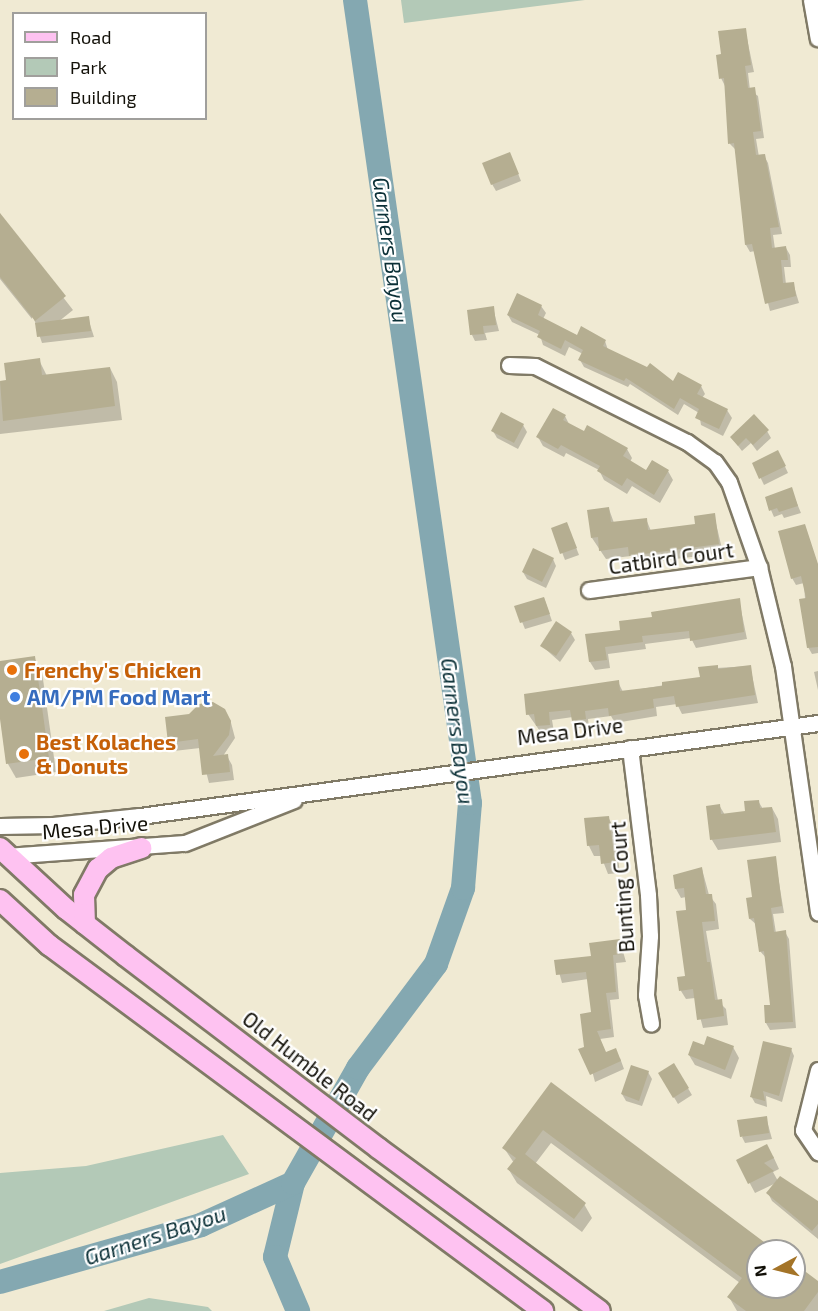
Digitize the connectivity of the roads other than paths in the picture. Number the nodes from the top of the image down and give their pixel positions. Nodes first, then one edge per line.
1 (811, 0) edge
2 (818, 38) edge
3 (509, 365) dead end
4 (759, 567) junction
5 (589, 590) dead end
6 (818, 723) edge
7 (794, 726) junction
8 (630, 748) junction
9 (328, 788) junction
10 (0, 826) edge
11 (141, 848) junction
12 (2, 853) edge
13 (0, 900) edge
14 (0, 913) edge
15 (818, 913) edge
16 (85, 924) junction
17 (43, 940) junction
18 (651, 1024) dead end
19 (818, 1070) edge
20 (818, 1152) edge
21 (563, 1283) junction
22 (543, 1311) edge
23 (600, 1311) edge

1 - 2 street
3 - 4 street
4 - 5 street, Catbird Court
4 - 7 street
6 - 7 street, Mesa Drive
7 - 8 street, Mesa Drive
7 - 15 street
8 - 9 street, Mesa Drive
8 - 18 street, Bunting Court
9 - 10 street, Mesa Drive
9 - 11 street, Mesa Drive
11 - 12 street, Mesa Drive
11 - 16 main road
12 - 16 main road, Old Humble Road
13 - 17 main road
14 - 17 main road
16 - 21 main road, Old Humble Road
17 - 22 main road
19 - 20 street
21 - 22 main road
21 - 23 main road, Old Humble Road

